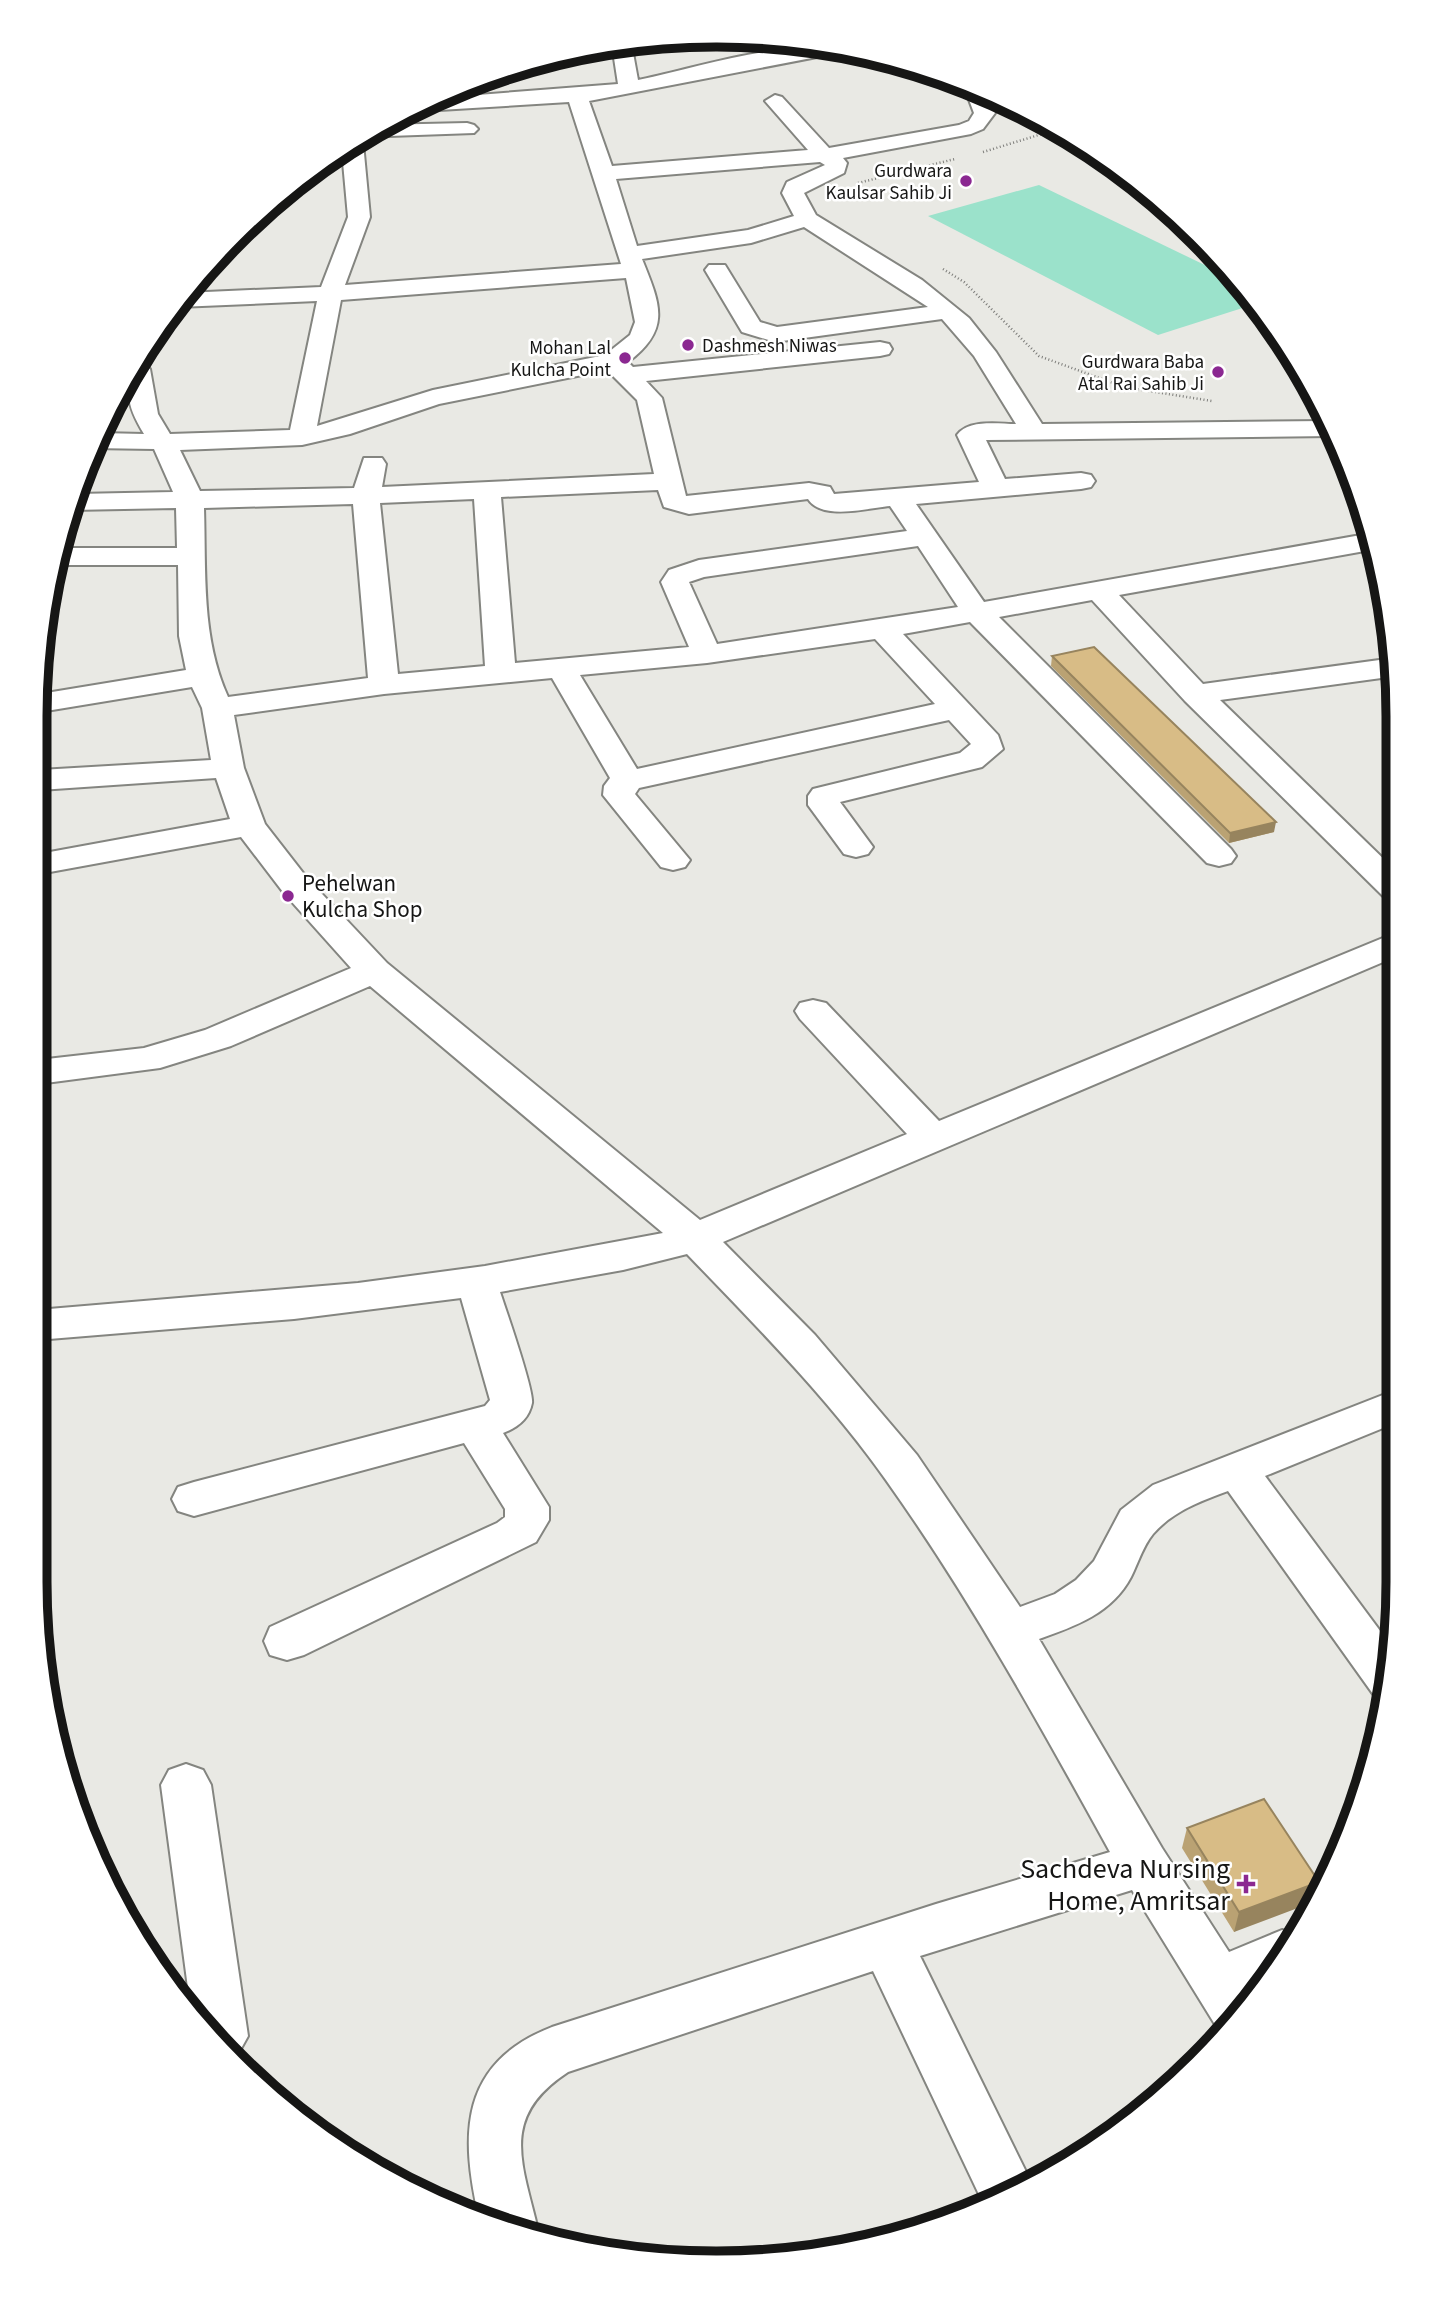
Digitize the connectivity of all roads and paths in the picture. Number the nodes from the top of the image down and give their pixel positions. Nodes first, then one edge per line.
1 (806, 53) edge
2 (623, 54) edge
3 (629, 88) junction
4 (577, 97) junction
5 (775, 101) dead end
6 (980, 101) edge
7 (447, 104) edge
8 (587, 122) junction
9 (563, 124) dead end
10 (488, 128) dead end
11 (393, 131) edge
12 (1044, 133) edge
13 (983, 152) dead end
14 (353, 155) edge
15 (824, 155) junction
16 (957, 158) dead end
17 (605, 173) junction
18 (851, 184) dead end
19 (807, 219) junction
20 (631, 262) junction
21 (934, 264) dead end
22 (717, 270) dead end
23 (331, 292) junction
24 (194, 299) edge
25 (948, 311) junction
26 (880, 349) dead end
27 (621, 368) junction
28 (139, 379) edge
29 (1223, 403) dead end
30 (1321, 429) edge
31 (1034, 432) junction
32 (302, 437) junction
33 (159, 440) junction
34 (107, 441) edge
35 (373, 464) dead end
36 (669, 481) junction
37 (1081, 481) dead end
38 (996, 488) junction
39 (487, 491) junction
40 (366, 496) junction
41 (898, 497) junction
42 (83, 502) edge
43 (190, 502) junction
44 (924, 537) junction
45 (1363, 543) edge
46 (190, 556) junction
47 (67, 557) edge
48 (1097, 589) junction
49 (976, 611) junction
50 (882, 629) junction
51 (708, 654) junction
52 (561, 668) junction
53 (1384, 669) edge
54 (501, 674) junction
55 (384, 685) junction
56 (210, 692) junction
57 (1196, 694) junction
58 (48, 703) edge
59 (956, 709) junction
60 (228, 768) junction
61 (47, 780) edge
62 (628, 781) junction
63 (249, 826) junction
64 (856, 847) dead end
65 (1219, 856) dead end
66 (673, 860) dead end
67 (47, 863) edge
68 (1386, 880) edge
69 (1386, 948) edge
70 (374, 971) junction
71 (814, 1011) dead end
72 (47, 1071) edge
73 (934, 1139) junction
74 (694, 1237) junction
75 (477, 1282) junction
76 (47, 1324) edge
77 (1386, 1411) edge
78 (476, 1426) junction
79 (1237, 1470) junction
80 (194, 1499) dead end
81 (1010, 1630) junction
82 (287, 1641) dead end
83 (1380, 1667) edge
84 (186, 1784) dead end
85 (1144, 1864) junction
86 (887, 1944) junction
87 (1259, 1973) edge
88 (1229, 1997) edge
89 (220, 2031) edge
90 (1004, 2186) edge
91 (507, 2217) edge

1 - 3 street
2 - 3 street
3 - 4 street
4 - 7 street
4 - 8 street
5 - 15 street
6 - 15 street
8 - 9 street
8 - 17 street
10 - 11 street
12 - 13 path
14 - 23 street
15 - 17 street
15 - 19 street
16 - 18 path
17 - 20 street
19 - 20 street
19 - 25 street
20 - 23 street
20 - 27 street
21 - 29 path
22 - 25 street
23 - 24 street
23 - 32 street
25 - 31 street
26 - 27 street
27 - 32 street
27 - 36 street
28 - 33 street
30 - 31 street
31 - 38 street
32 - 33 street
33 - 34 street
33 - 43 street
35 - 40 street
36 - 39 street
36 - 41 street
37 - 38 street
38 - 41 street
39 - 40 street
39 - 54 street
40 - 43 street
40 - 55 street
41 - 44 street
42 - 43 street
43 - 46 street
44 - 49 street
44 - 51 street
45 - 48 street
46 - 47 street
46 - 56 street
48 - 49 street
48 - 57 street
49 - 50 street
49 - 65 street
50 - 51 street
50 - 59 street
51 - 52 street
52 - 54 street
52 - 62 street
53 - 57 street
54 - 55 street
55 - 56 street
56 - 58 street
56 - 60 street
57 - 68 street
59 - 62 street
59 - 64 street
60 - 61 street
60 - 63 street
62 - 66 street
63 - 67 street
63 - 70 street
69 - 73 street
70 - 72 street
70 - 74 street
71 - 73 street
73 - 74 street
74 - 75 street
74 - 81 street
75 - 76 street
75 - 78 street
77 - 79 street
78 - 80 street
78 - 82 street
79 - 81 street
79 - 83 street
81 - 85 street
84 - 89 street
85 - 86 street
85 - 88 street
86 - 90 street
86 - 91 street
87 - 88 street

